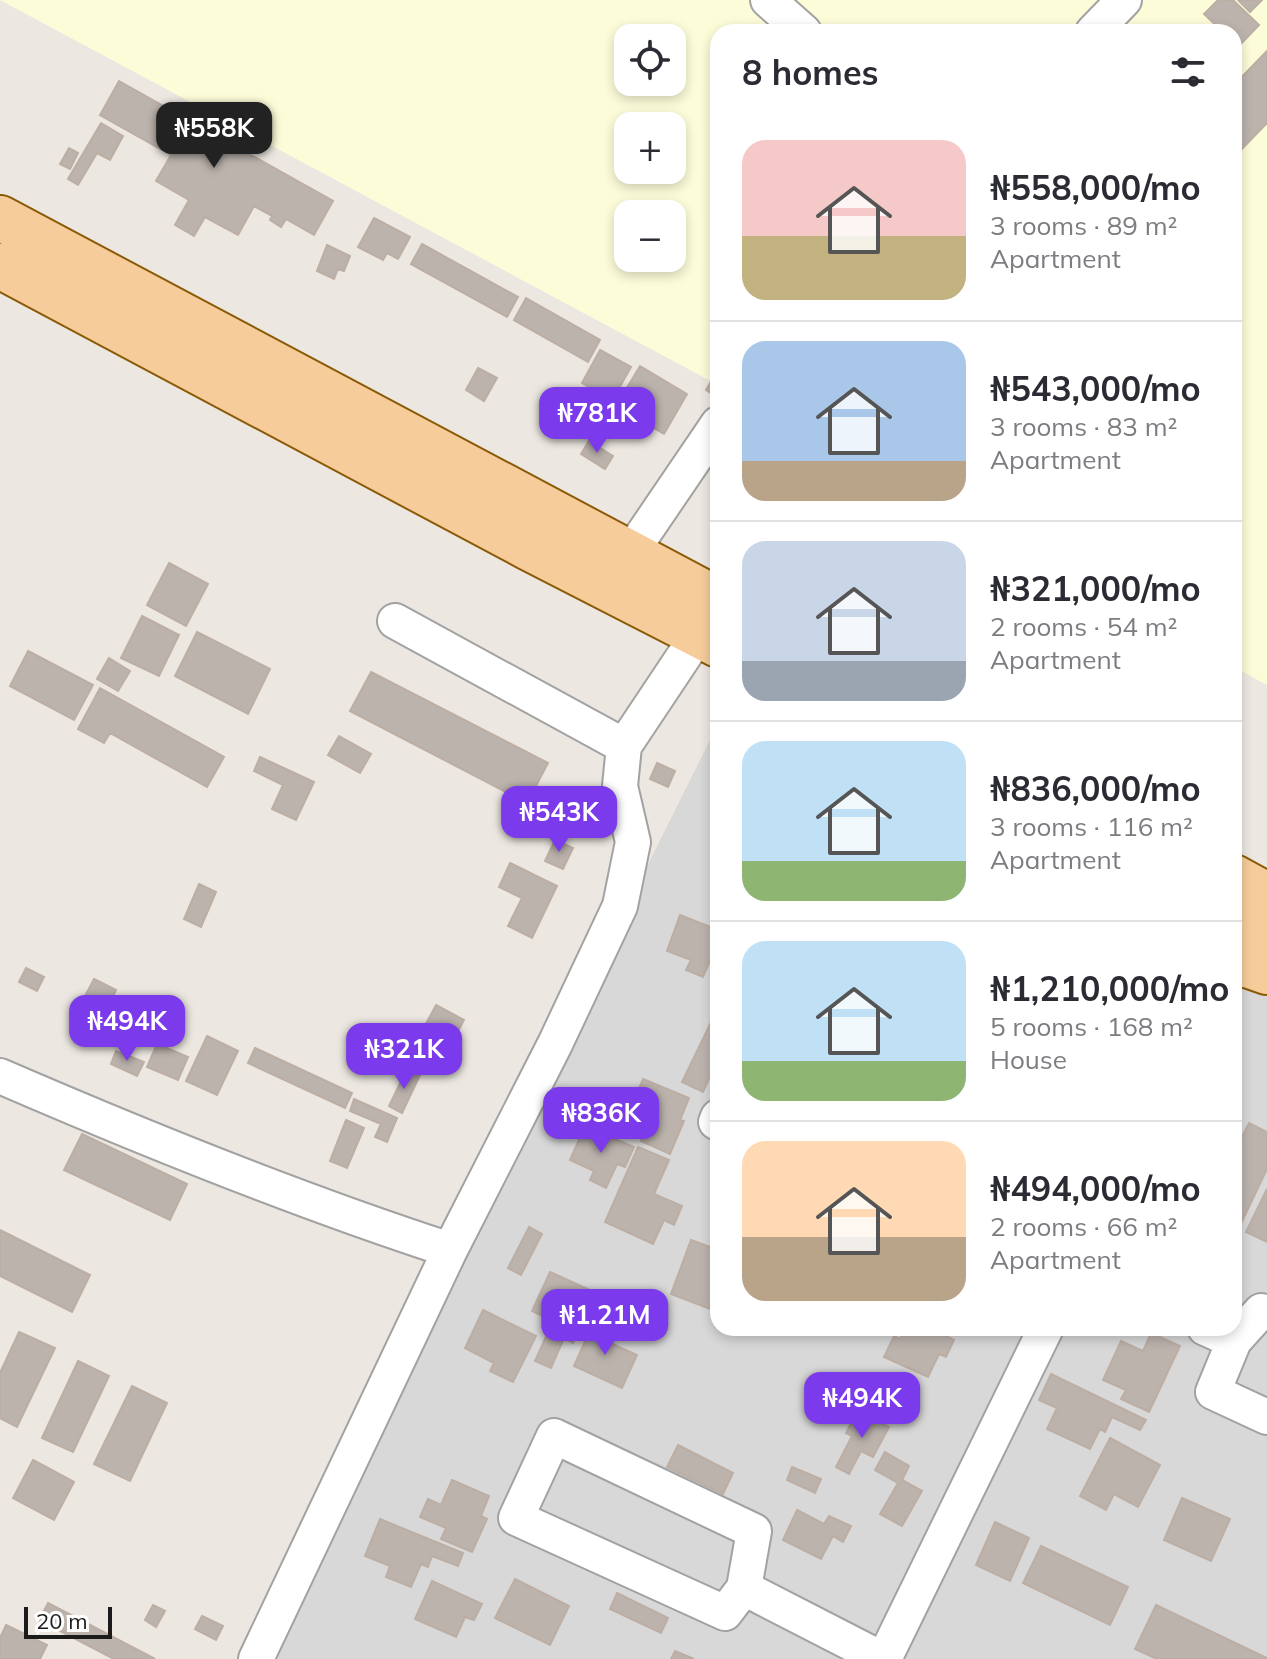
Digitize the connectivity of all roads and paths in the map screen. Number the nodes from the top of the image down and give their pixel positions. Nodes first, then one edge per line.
1 (768, 0) edge
2 (1124, 0) edge
3 (795, 24) edge
4 (1101, 24) edge
5 (0, 218) edge
6 (0, 266) edge
7 (710, 436) edge
8 (631, 552) junction
9 (395, 621) dead end
10 (710, 625) edge
11 (710, 626) edge
12 (710, 627) edge
13 (624, 746) junction
14 (1242, 881) edge
15 (1267, 895) edge
16 (1242, 922) edge
17 (1267, 935) edge
18 (1242, 965) edge
19 (1267, 972) edge
20 (0, 1076) edge
21 (450, 1250) junction
22 (1267, 1313) edge
23 (1242, 1322) edge
24 (1042, 1336) edge
25 (1220, 1336) edge
26 (1267, 1417) edge
27 (744, 1588) junction
28 (256, 1659) edge
29 (883, 1659) edge

1 - 3 street
2 - 4 street
5 - 8 main road
6 - 11 main road
7 - 8 street
8 - 10 main road
9 - 13 street
12 - 13 street
13 - 21 street
14 - 15 main road
16 - 17 main road
18 - 19 main road
20 - 21 street
21 - 28 street
22 - 23 street
24 - 29 street
25 - 26 street
27 - 27 street
27 - 29 street

